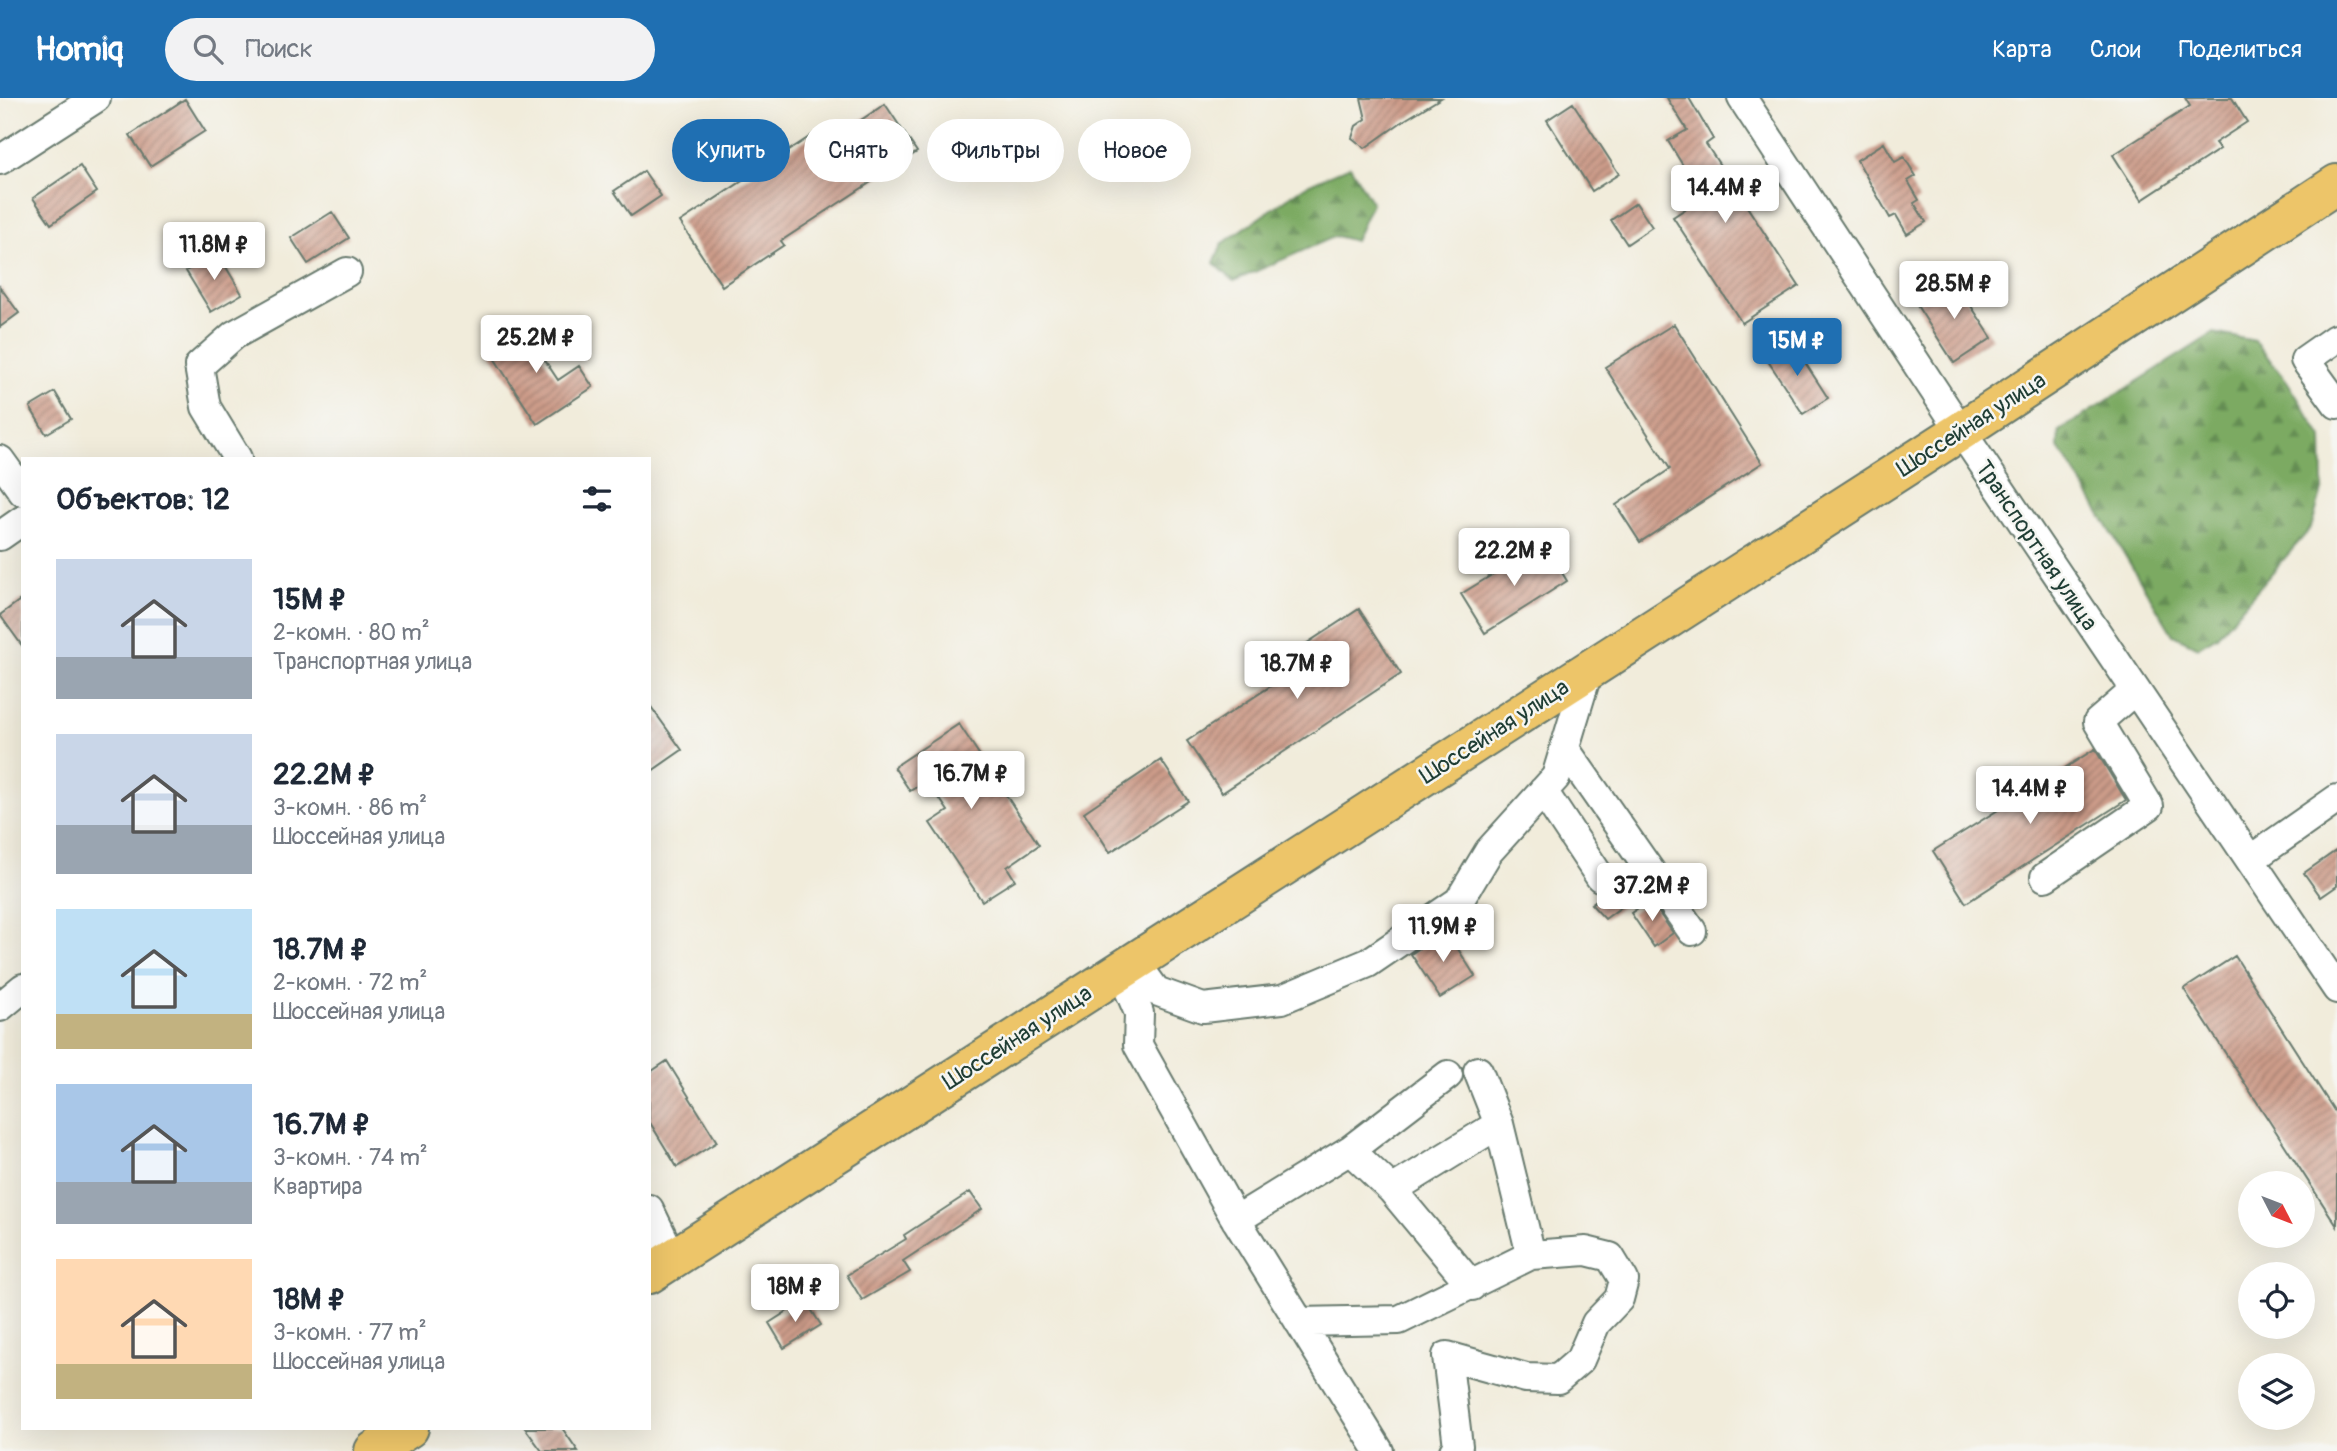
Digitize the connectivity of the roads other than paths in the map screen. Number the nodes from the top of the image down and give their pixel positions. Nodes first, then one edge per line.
1 (96, 98) edge
2 (1742, 98) edge
3 (0, 160) edge
4 (2337, 184) edge
5 (347, 272) dead end
6 (2335, 339) dead end
7 (2337, 404) edge
8 (1961, 431) junction
9 (236, 457) edge
10 (0, 460) edge
11 (21, 489) edge
12 (21, 521) edge
13 (0, 536) edge
14 (1588, 671) junction
15 (2135, 690) junction
16 (1565, 749) junction
17 (1543, 792) junction
18 (2337, 799) edge
19 (2249, 860) junction
20 (1600, 877) dead end
21 (2045, 877) dead end
22 (1692, 931) dead end
23 (1128, 966) junction
24 (2337, 989) edge
25 (21, 990) edge
26 (0, 1007) edge
27 (1478, 1071) dead end
28 (1448, 1075) dead end
29 (1499, 1124) junction
30 (1350, 1150) junction
31 (1392, 1190) junction
32 (651, 1218) edge
33 (1236, 1220) junction
34 (1531, 1255) junction
35 (661, 1266) edge
36 (1472, 1286) junction
37 (1299, 1322) junction
38 (406, 1430) edge
39 (373, 1451) edge
40 (1379, 1451) edge
41 (1454, 1451) edge

1 - 3 street
2 - 8 street, Транспортная улица
4 - 8 highway, Шоссейная улица
5 - 9 street
6 - 7 street
8 - 14 highway, Шоссейная улица
8 - 15 street, Транспортная улица
10 - 11 street
12 - 13 street
14 - 16 street
14 - 23 highway, Шоссейная улица
15 - 19 street, Транспортная улица
15 - 21 street
16 - 17 street
16 - 22 street
17 - 20 street
17 - 23 street
18 - 19 street
19 - 24 street, Транспортная улица
23 - 33 street
23 - 35 highway, Шоссейная улица
25 - 26 street
27 - 29 street
28 - 30 street
29 - 31 street
29 - 34 street
30 - 31 street
30 - 33 street
31 - 36 street
32 - 35 street
33 - 37 street
34 - 36 street
34 - 41 street
36 - 37 street
37 - 40 street
38 - 39 highway

